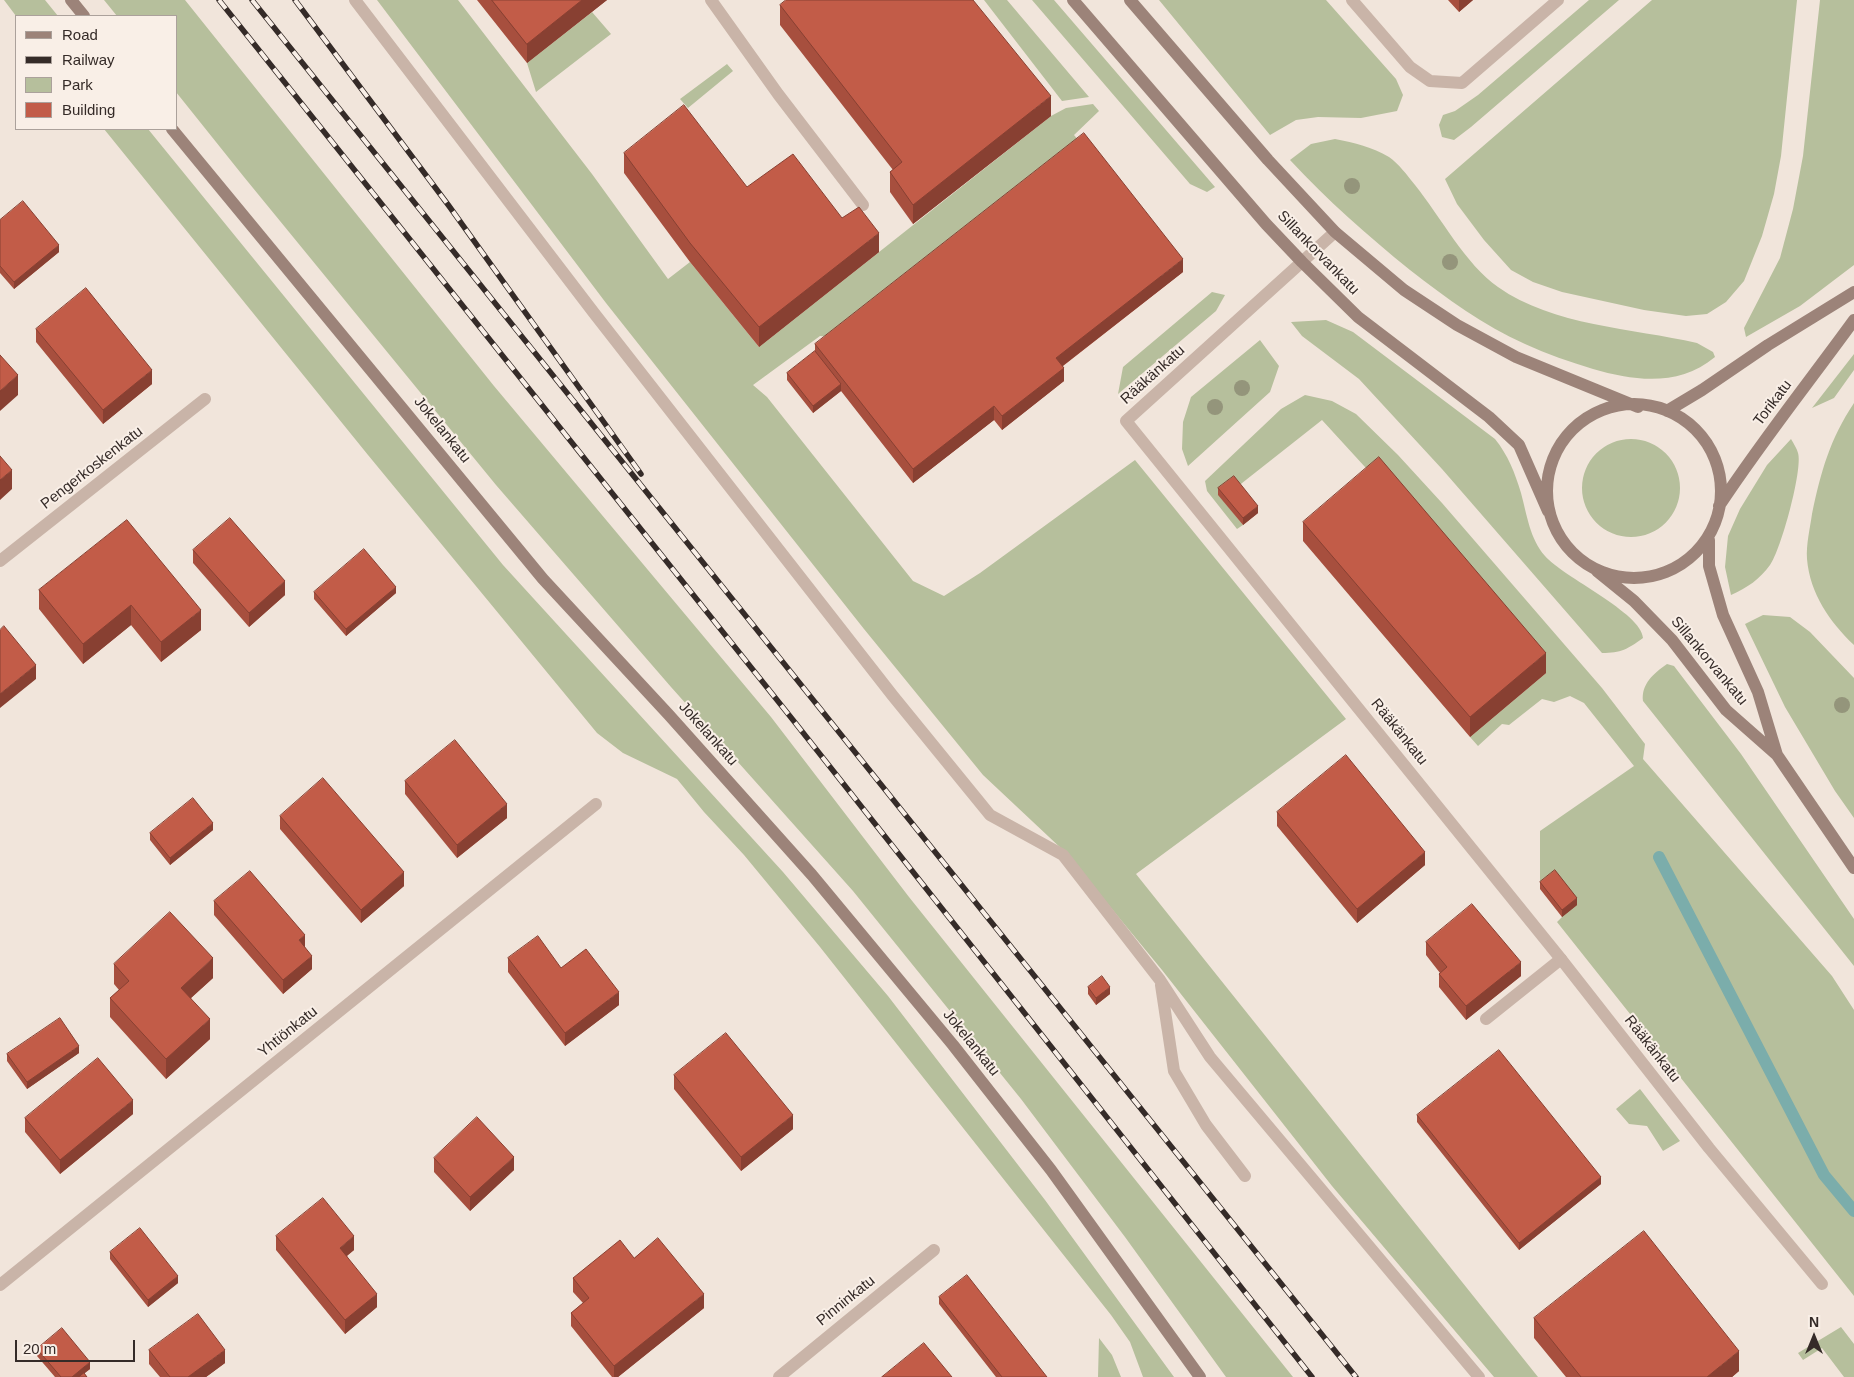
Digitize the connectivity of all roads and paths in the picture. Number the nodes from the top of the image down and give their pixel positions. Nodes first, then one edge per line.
1 (71, 0) edge
2 (355, 0) edge
3 (711, 0) edge
4 (1073, 0) edge
5 (1130, 0) edge
6 (1352, 0) edge
7 (1558, 0) edge
8 (83, 15) edge
9 (173, 130) edge
10 (863, 205) dead end
11 (1335, 232) junction
12 (1302, 262) junction
13 (1854, 292) edge
14 (1854, 320) edge
15 (205, 399) dead end
16 (1638, 406) junction
17 (1667, 410) junction
18 (1719, 506) junction
19 (1548, 511) junction
20 (1708, 540) junction
21 (0, 562) edge
22 (1593, 567) junction
23 (1777, 755) junction
24 (596, 804) dead end
25 (1854, 868) edge
26 (1561, 959) junction
27 (1160, 980) junction
28 (1486, 1019) dead end
29 (1245, 1176) dead end
30 (934, 1250) dead end
31 (1822, 1284) dead end
32 (0, 1285) edge
33 (779, 1377) edge
34 (1200, 1377) edge
35 (1479, 1377) edge

1 - 8 main road
2 - 27 street
3 - 10 street
4 - 12 main road, Sillankorvankatu
5 - 11 main road, Sillankorvankatu
6 - 7 street
9 - 34 main road, Jokelankatu
11 - 12 street, Rääkänkatu
11 - 16 main road, Sillankorvankatu
12 - 19 main road, Sillankorvankatu
12 - 26 street, Rääkänkatu
13 - 17 main road
14 - 18 main road, Torikatu
15 - 21 street, Pengerkoskenkatu
16 - 17 main road
16 - 19 main road
17 - 18 main road
18 - 20 main road
19 - 22 main road
20 - 22 main road
20 - 23 main road, Sillankorvankatu
22 - 23 main road, Sillankorvankatu
23 - 25 main road, Sillankorvankatu
24 - 32 street, Yhtiönkatu
26 - 28 street
26 - 31 street, Rääkänkatu
27 - 29 street
27 - 35 street
30 - 33 street, Pinninkatu

